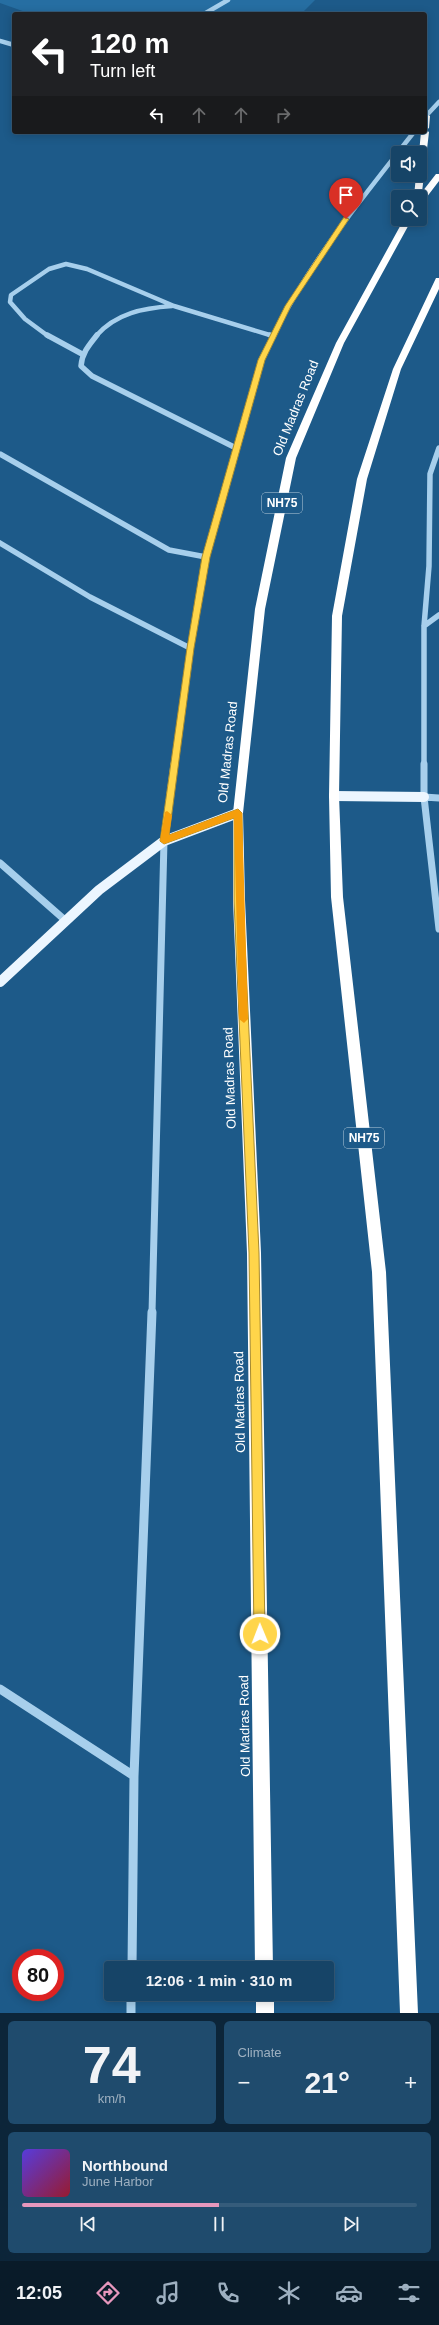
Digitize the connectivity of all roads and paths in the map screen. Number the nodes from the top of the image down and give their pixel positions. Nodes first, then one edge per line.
1 (228, 0) edge
2 (207, 12) edge
3 (0, 41) edge
4 (12, 44) edge
5 (439, 102) edge
6 (427, 116) edge
7 (412, 134) edge
8 (425, 134) edge
9 (423, 146) edge
10 (439, 176) edge
11 (427, 191) edge
12 (404, 226) edge
13 (439, 280) edge
14 (174, 306) junction
15 (273, 336) junction
16 (82, 354) junction
17 (236, 448) junction
18 (439, 448) edge
19 (0, 454) edge
20 (0, 543) edge
21 (206, 557) junction
22 (439, 615) edge
23 (424, 626) junction
24 (190, 648) junction
25 (334, 796) junction
26 (424, 797) junction
27 (439, 798) edge
28 (238, 813) junction
29 (164, 841) junction
30 (0, 863) edge
31 (66, 921) junction
32 (439, 928) edge
33 (0, 982) edge
34 (0, 1689) edge
35 (134, 1776) junction
36 (132, 1961) edge
37 (264, 1961) edge
38 (131, 2001) edge
39 (265, 2001) edge
40 (131, 2013) edge
41 (265, 2013) edge
42 (409, 2013) edge

1 - 2 street
3 - 4 street
5 - 6 street
7 - 15 street
8 - 9 highway
10 - 11 highway
12 - 28 highway, Old Madras Road / NH75
13 - 25 highway, NH75
14 - 15 street
14 - 16 street
14 - 16 street
15 - 17 street
16 - 17 street
17 - 21 street
18 - 23 street
19 - 21 street
20 - 24 street
21 - 24 street
22 - 23 street
23 - 26 street
24 - 29 street
25 - 26 main road
25 - 42 highway, NH75
26 - 27 street
26 - 32 street
28 - 29 main road
28 - 37 highway, Old Madras Road / NH75
29 - 31 main road
29 - 35 street
30 - 31 street
31 - 33 main road
34 - 35 street
35 - 36 street
38 - 40 street
39 - 41 highway

